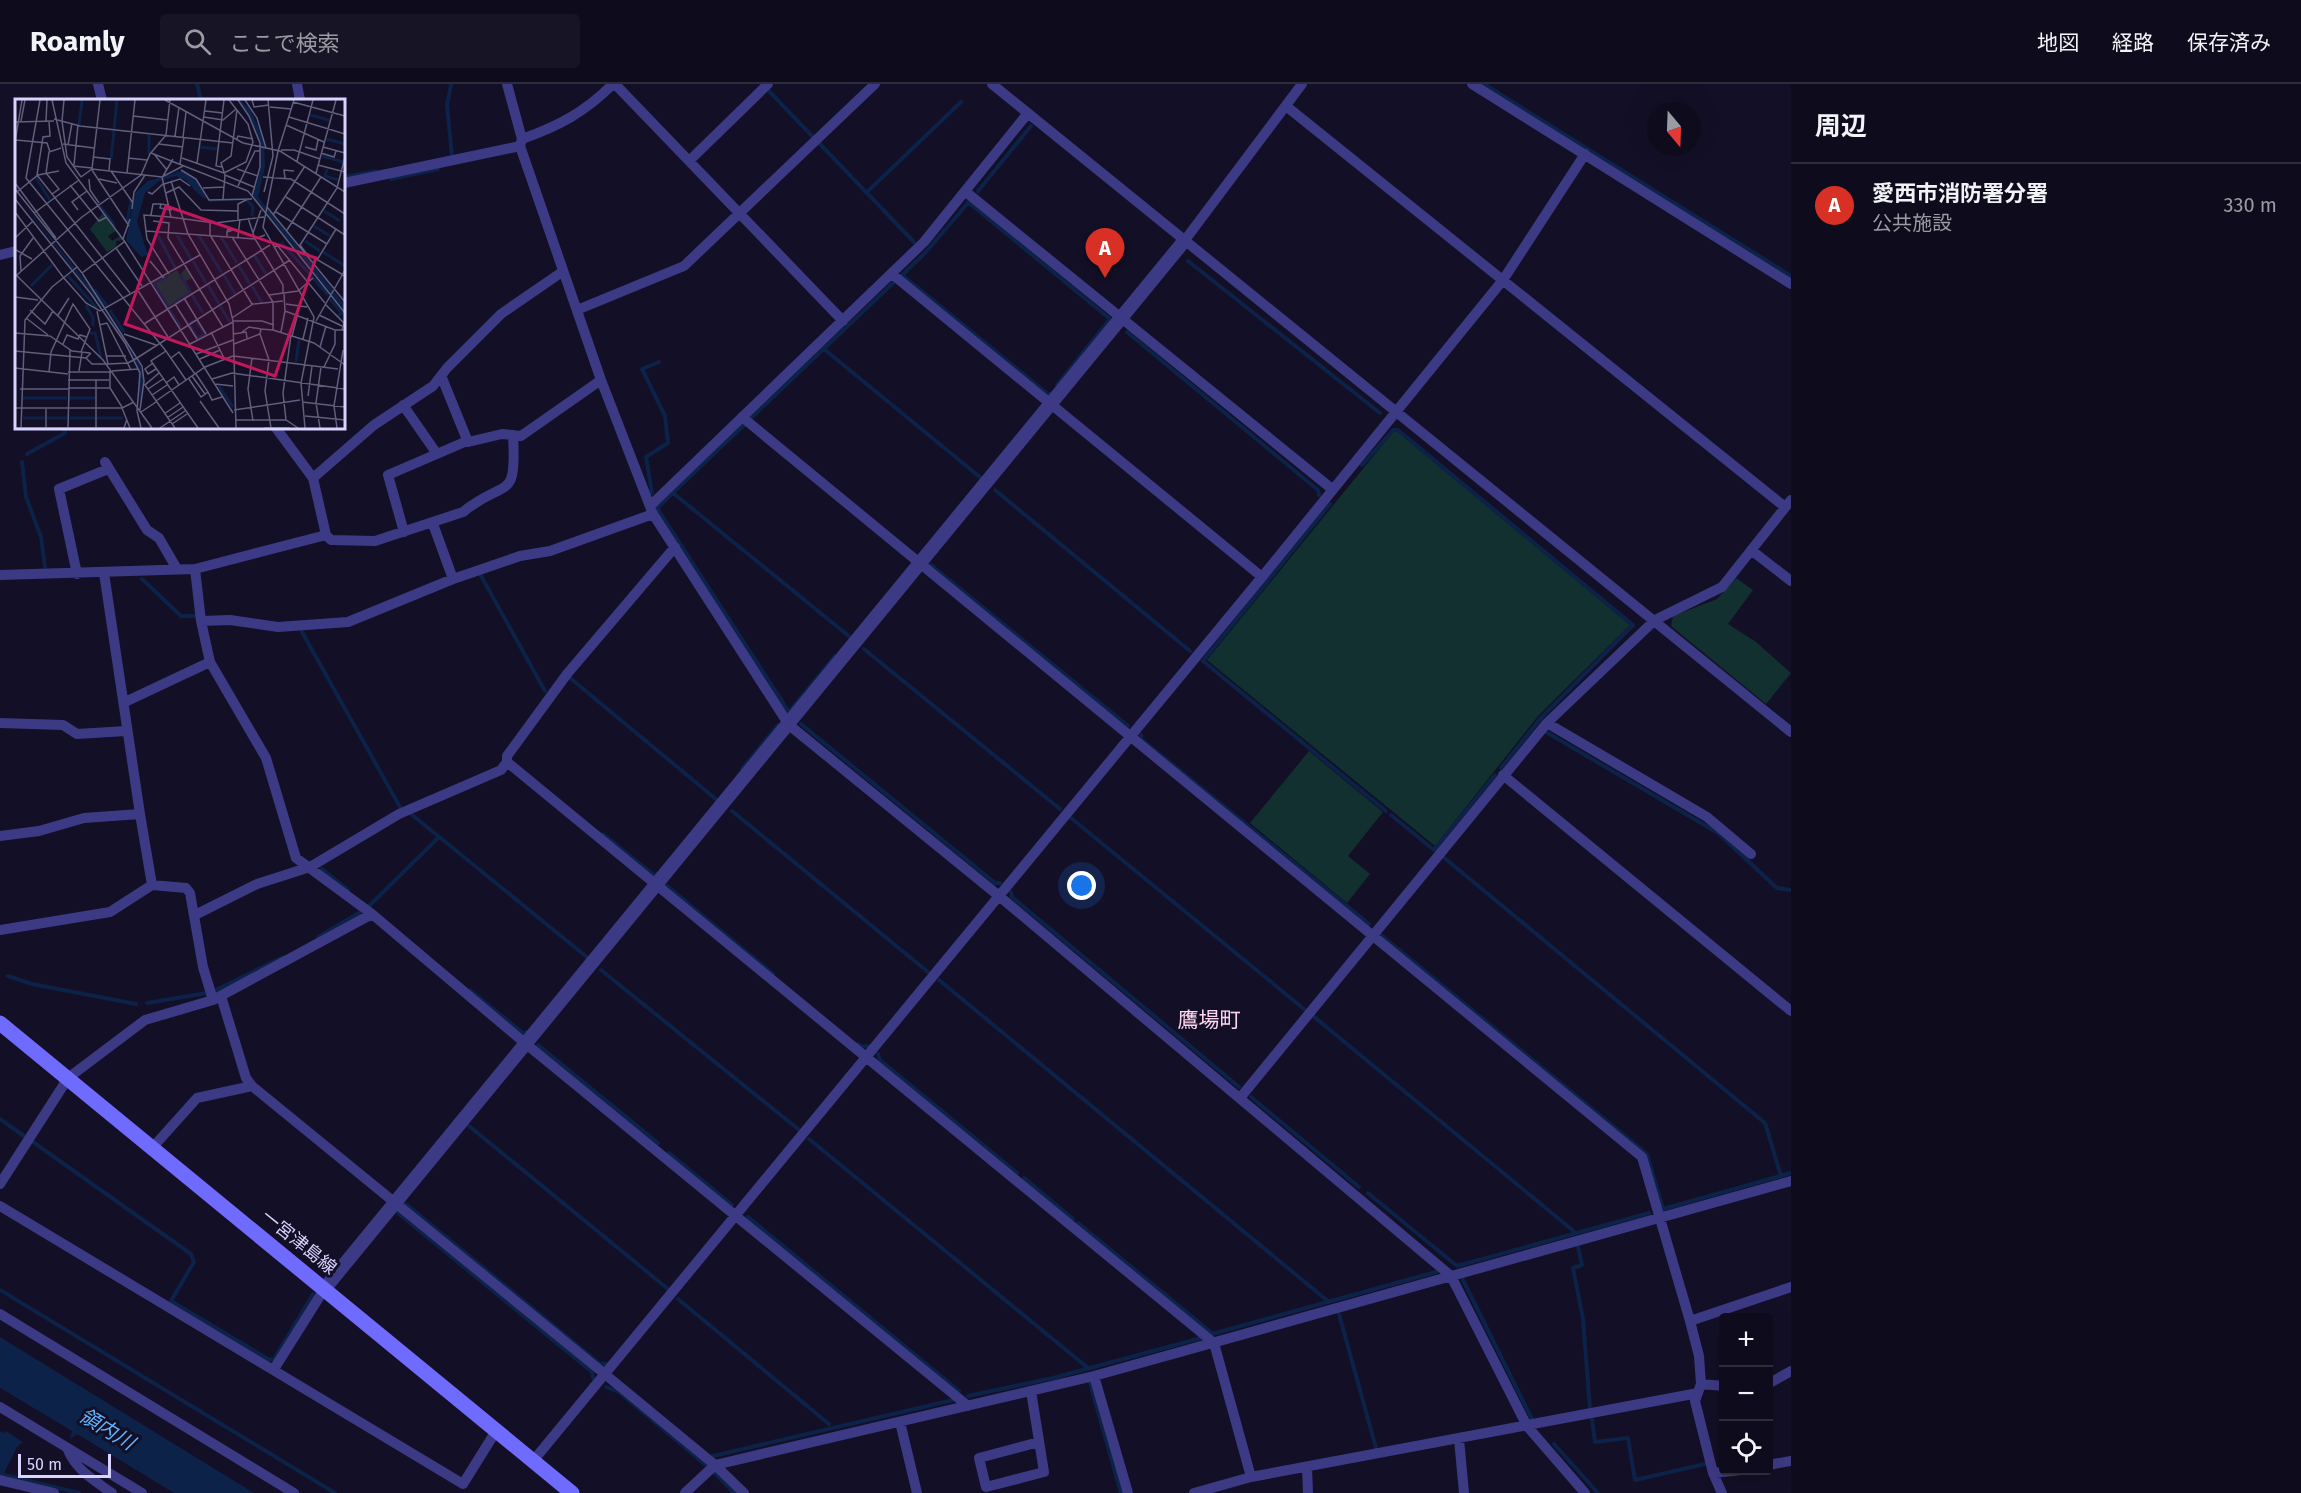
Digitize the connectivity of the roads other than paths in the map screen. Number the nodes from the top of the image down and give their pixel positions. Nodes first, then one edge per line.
1 (98, 84) edge
2 (297, 84) edge
3 (507, 84) edge
4 (614, 84) edge
5 (768, 84) edge
6 (875, 84) edge
7 (992, 84) edge
8 (1302, 84) edge
9 (1472, 84) edge
10 (102, 99) edge
11 (300, 99) edge
12 (1286, 106) junction
13 (1028, 113) junction
14 (521, 142) junction
15 (1585, 154) junction
16 (689, 162) junction
17 (345, 183) edge
18 (966, 192) junction
19 (739, 214) junction
20 (1185, 240) junction
21 (15, 251) edge
22 (0, 255) edge
23 (562, 272) junction
24 (892, 274) junction
25 (1503, 280) junction
26 (1791, 284) edge
27 (577, 310) junction
28 (1122, 319) junction
29 (843, 321) junction
30 (442, 378) junction
31 (601, 380) junction
32 (403, 405) junction
33 (1051, 405) junction
34 (1396, 410) junction
35 (742, 417) junction
36 (277, 429) edge
37 (513, 435) junction
38 (467, 441) junction
39 (437, 454) junction
40 (313, 478) junction
41 (1332, 489) junction
42 (1788, 503) edge
43 (652, 510) junction
44 (433, 524) junction
45 (404, 532) junction
46 (326, 535) junction
47 (675, 547) junction
48 (1752, 550) junction
49 (921, 564) junction
50 (177, 569) junction
51 (195, 569) junction
52 (104, 573) junction
53 (77, 574) junction
54 (0, 575) edge
55 (1262, 577) junction
56 (453, 579) junction
57 (1791, 581) edge
58 (1654, 620) junction
59 (201, 621) junction
60 (210, 662) junction
61 (124, 702) junction
62 (0, 723) edge
63 (1547, 723) junction
64 (789, 725) junction
65 (126, 731) junction
66 (1791, 732) edge
67 (1130, 736) junction
68 (507, 762) junction
69 (1503, 775) junction
70 (140, 814) junction
71 (0, 836) edge
72 (1751, 854) dead end
73 (310, 867) junction
74 (152, 885) junction
75 (656, 886) junction
76 (999, 896) junction
77 (372, 914) junction
78 (195, 915) junction
79 (0, 930) edge
80 (1373, 934) junction
81 (217, 998) junction
82 (1791, 1011) edge
83 (0, 1023) edge
84 (526, 1044) junction
85 (866, 1057) junction
86 (68, 1078) junction
87 (252, 1086) junction
88 (1240, 1098) junction
89 (153, 1148) junction
90 (1791, 1181) edge
91 (0, 1184) edge
92 (396, 1202) junction
93 (0, 1206) edge
94 (735, 1215) junction
95 (1660, 1218) junction
96 (1451, 1276) junction
97 (1791, 1287) edge
98 (325, 1288) junction
99 (0, 1314) edge
100 (1690, 1321) junction
101 (1214, 1343) junction
102 (274, 1369) junction
103 (1791, 1371) edge
104 (606, 1374) junction
105 (1094, 1376) junction
106 (1773, 1381) edge
107 (1719, 1386) edge
108 (1700, 1388) junction
109 (1031, 1391) junction
110 (968, 1406) junction
111 (0, 1407) edge
112 (900, 1422) junction
113 (1527, 1426) junction
114 (496, 1431) junction
115 (1459, 1439) junction
116 (1039, 1442) junction
117 (68, 1449) junction
118 (533, 1461) junction
119 (1791, 1461) edge
120 (1773, 1464) edge
121 (715, 1465) junction
122 (1307, 1467) junction
123 (1719, 1472) edge
124 (1713, 1473) junction
125 (1251, 1477) junction
126 (1, 1481) edge
127 (460, 1488) edge
128 (54, 1493) edge
129 (112, 1493) edge
130 (142, 1493) edge
131 (294, 1493) edge
132 (572, 1493) edge
133 (685, 1493) edge
134 (744, 1493) edge
135 (916, 1493) edge
136 (1128, 1493) edge
137 (1194, 1493) edge
138 (1308, 1493) edge
139 (1464, 1493) edge
140 (1585, 1493) edge
141 (1722, 1493) edge

1 - 10 street
2 - 11 street
3 - 14 street
4 - 14 street
4 - 16 street
5 - 16 street
6 - 19 street
7 - 13 street
8 - 12 street
9 - 15 street
12 - 20 street
12 - 25 street
13 - 18 street
13 - 20 street
14 - 17 street
14 - 23 street
15 - 25 street
15 - 26 street
16 - 19 street
18 - 24 street
18 - 28 street
19 - 27 street
19 - 29 street
20 - 28 street
20 - 34 street
21 - 22 street
23 - 27 street
23 - 30 street
24 - 29 street
24 - 33 street
25 - 34 street
25 - 42 street
27 - 31 street
28 - 33 street
28 - 41 street
29 - 35 street
30 - 32 street
30 - 38 street
31 - 37 street
31 - 43 street
32 - 39 street
32 - 40 street
33 - 49 street
33 - 55 street
34 - 41 street
34 - 58 street
35 - 43 street
35 - 49 street
36 - 40 street
37 - 38 street
37 - 44 street
38 - 39 street
39 - 45 street
40 - 46 street
41 - 55 street
42 - 48 street
43 - 47 street
43 - 56 street
44 - 45 street
44 - 56 street
45 - 46 street
46 - 51 street
47 - 64 street
47 - 68 street
48 - 57 street
48 - 58 street
49 - 64 street
49 - 67 street
50 - 51 street
50 - 52 street
50 - 53 street
51 - 59 street
52 - 53 street
52 - 61 street
53 - 54 street
55 - 67 street
56 - 59 street
58 - 63 street
58 - 66 street
59 - 60 street
60 - 61 street
60 - 73 street
61 - 65 street
62 - 65 street
63 - 69 street
63 - 72 street
64 - 75 street
64 - 76 street
65 - 70 street
67 - 76 street
67 - 80 street
68 - 73 street
68 - 75 street
69 - 80 street
69 - 82 street
70 - 71 street
70 - 74 street
73 - 77 street
73 - 78 street
74 - 78 street
74 - 79 street
75 - 84 street
75 - 85 street
76 - 85 street
76 - 88 street
77 - 81 street
77 - 84 street
78 - 81 street
80 - 88 street
80 - 95 street
81 - 86 street
81 - 87 street
83 - 86 main road, 一宮津島線
84 - 92 street
84 - 94 street
85 - 94 street
85 - 101 street
86 - 89 main road, 一宮津島線
86 - 91 street
87 - 89 street
87 - 92 street
88 - 96 street
89 - 98 main road, 一宮津島線
90 - 95 street
92 - 98 street
92 - 104 street
93 - 102 street
94 - 104 street
94 - 110 street
95 - 96 street
95 - 100 street
96 - 101 street
96 - 113 street
97 - 100 street
98 - 102 street
98 - 114 main road, 一宮津島線
99 - 131 street
100 - 108 street
101 - 105 street
101 - 125 street
102 - 127 street
103 - 106 street
104 - 118 street
104 - 121 street
105 - 109 street
105 - 136 street
107 - 108 street
108 - 113 street
108 - 124 street
109 - 110 street
109 - 116 street
110 - 112 street
111 - 117 street
112 - 121 street
112 - 135 street
113 - 115 street
113 - 140 street
114 - 118 main road, 一宮津島線
114 - 127 street
115 - 122 street
115 - 139 street
116 - 116 street
117 - 129 street
117 - 130 street
118 - 132 main road, 一宮津島線
119 - 120 street
121 - 133 street
121 - 134 street
122 - 125 street
122 - 138 street
123 - 124 street
124 - 141 street
125 - 137 street
126 - 128 street

